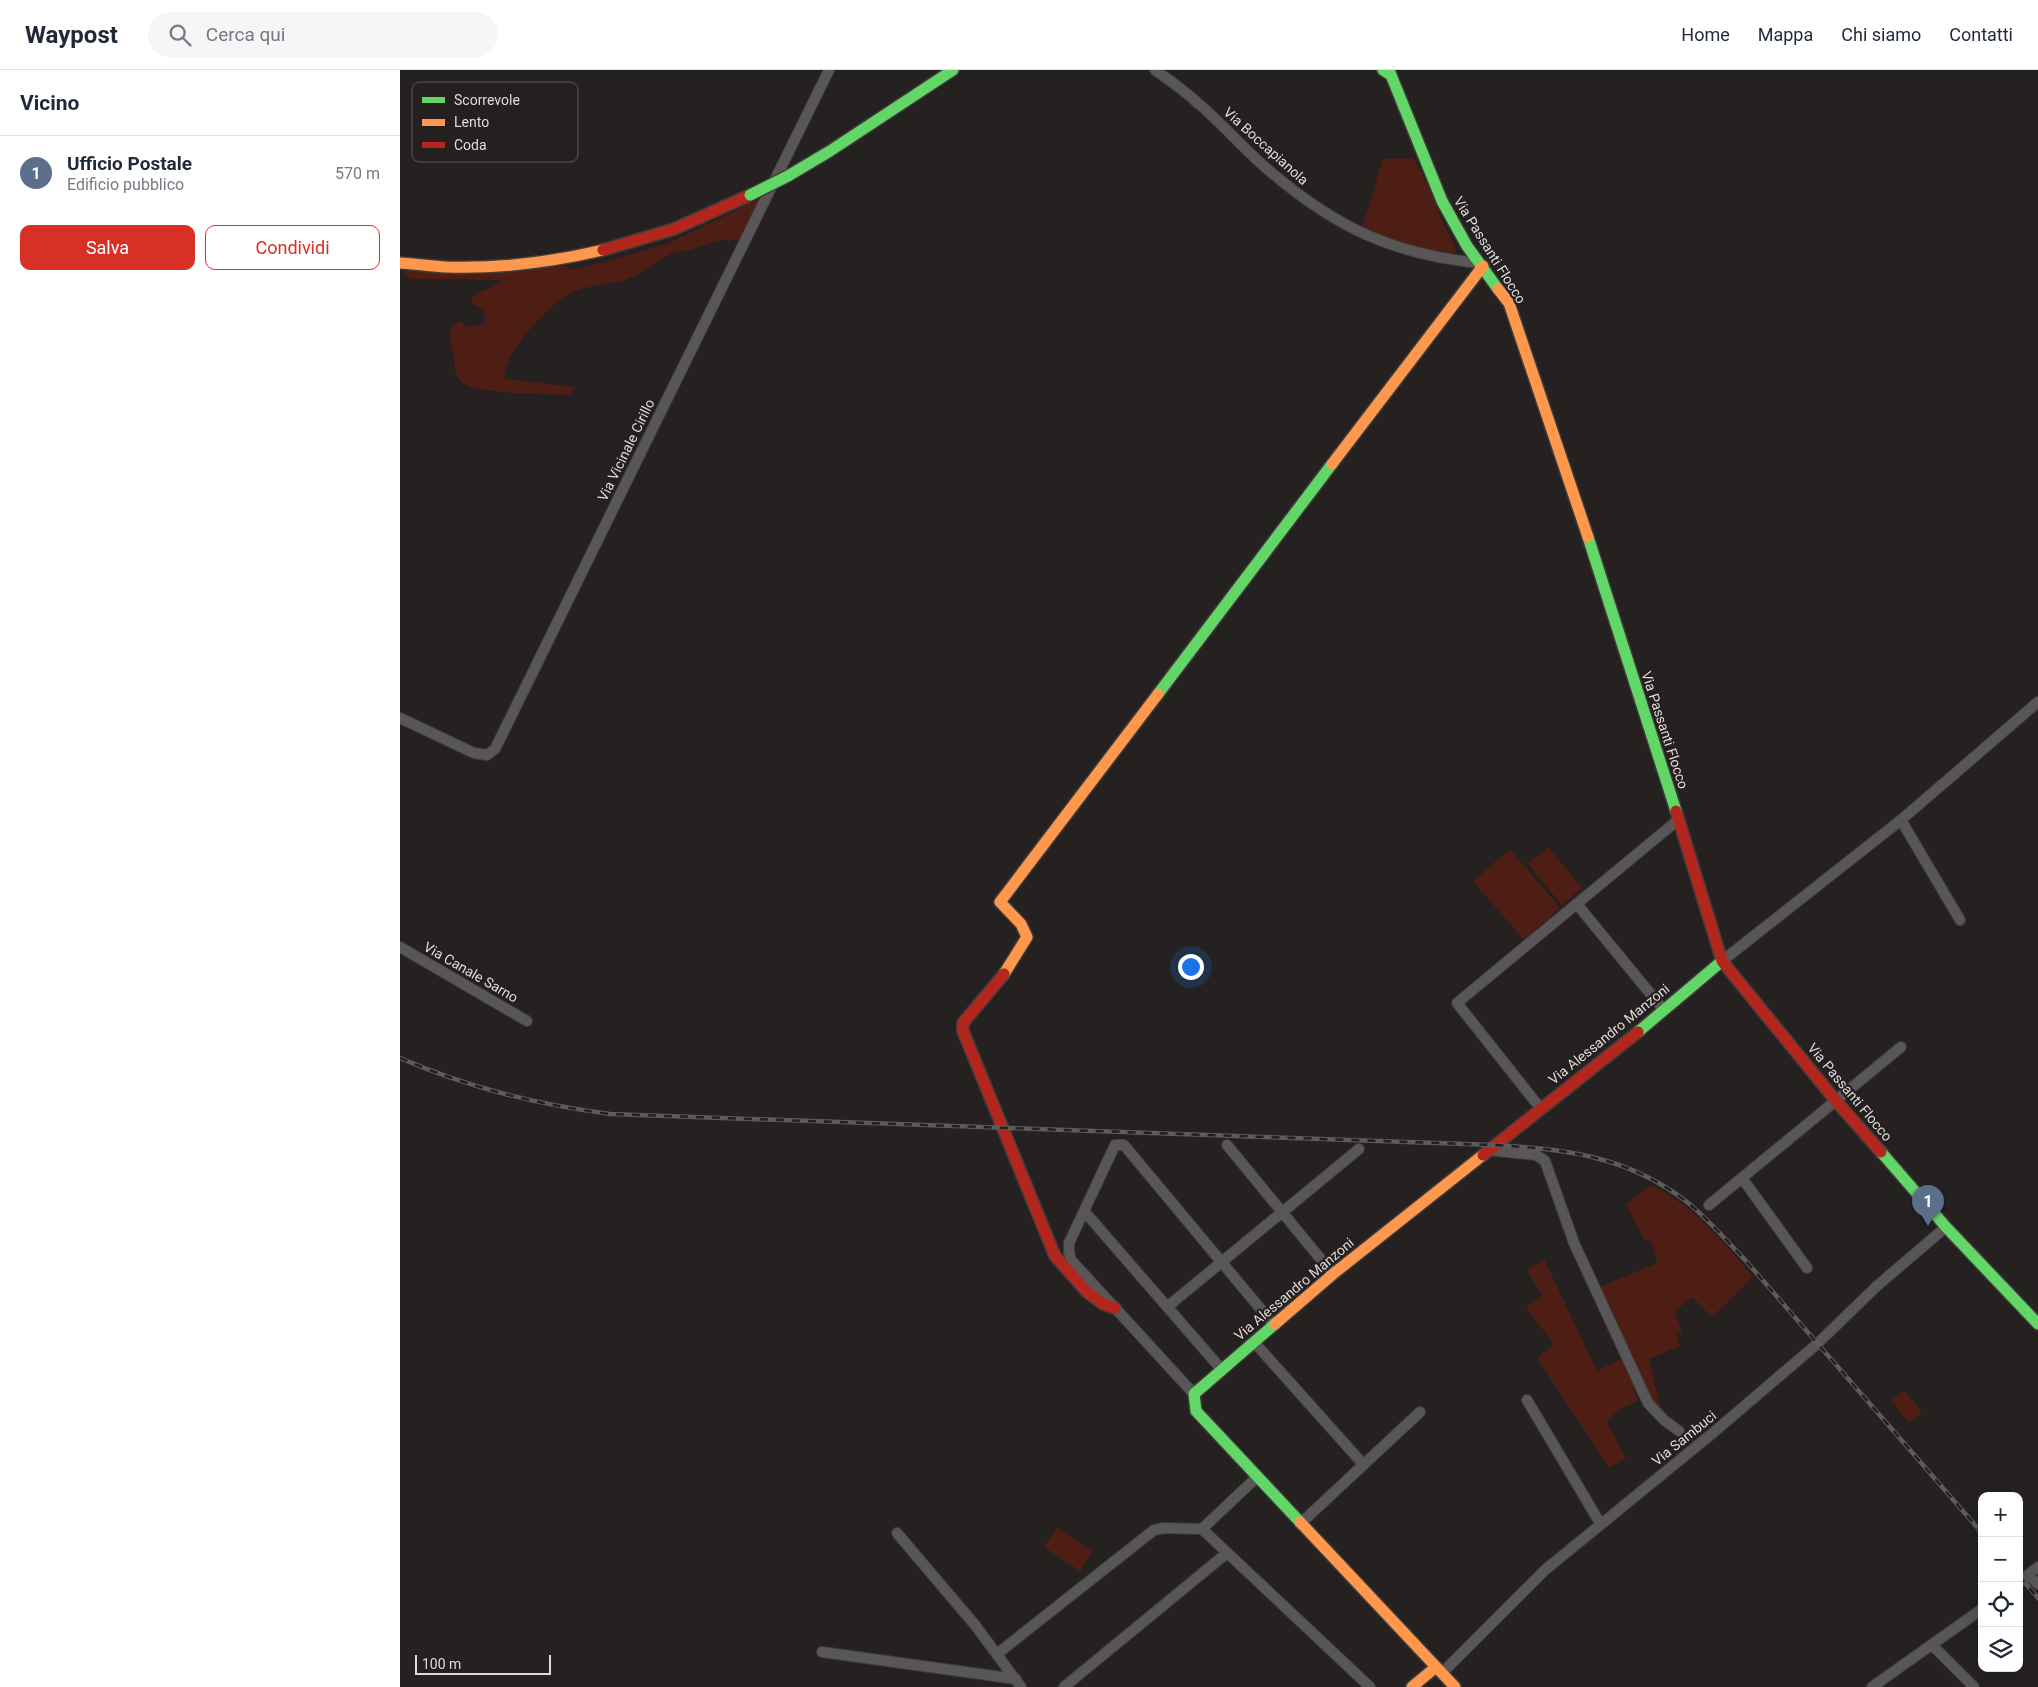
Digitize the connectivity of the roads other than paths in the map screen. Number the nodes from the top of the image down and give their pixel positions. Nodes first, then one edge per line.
1 (829, 70) edge
2 (953, 70) edge
3 (1155, 70) edge
4 (1388, 72) edge
5 (400, 263) edge
6 (1482, 264) junction
7 (2038, 702) edge
8 (400, 718) edge
9 (1678, 820) junction
10 (1901, 820) junction
11 (1580, 908) dead end
12 (1960, 920) dead end
13 (400, 947) edge
14 (1722, 961) junction
15 (1663, 1009) junction
16 (527, 1021) dead end
17 (1901, 1047) dead end
18 (1836, 1101) junction
19 (1540, 1109) junction
20 (1227, 1145) dead end
21 (1359, 1149) dead end
22 (1487, 1150) junction
23 (1742, 1178) junction
24 (1709, 1205) dead end
25 (1084, 1211) junction
26 (1281, 1212) junction
27 (1946, 1227) junction
28 (1221, 1262) junction
29 (1806, 1268) dead end
30 (1333, 1274) junction
31 (1167, 1307) junction
32 (1115, 1308) junction
33 (2038, 1324) edge
34 (1274, 1325) junction
35 (1254, 1342) junction
36 (1222, 1370) junction
37 (1194, 1394) junction
38 (1528, 1400) dead end
39 (1420, 1412) dead end
40 (1680, 1431) dead end
41 (1363, 1464) junction
42 (1257, 1477) junction
43 (1600, 1523) junction
44 (1300, 1524) junction
45 (1202, 1529) junction
46 (897, 1533) dead end
47 (1227, 1553) junction
48 (2038, 1567) edge
49 (2028, 1575) junction
50 (2023, 1579) edge
51 (2038, 1584) edge
52 (1978, 1612) edge
53 (1932, 1645) junction
54 (822, 1652) dead end
55 (997, 1654) junction
56 (1439, 1670) junction
57 (1019, 1683) edge
58 (1064, 1687) edge
59 (1370, 1687) edge
60 (1412, 1687) edge
61 (1455, 1687) edge
62 (1872, 1687) edge
63 (1974, 1687) edge

1 - 8 street, Via Vicinale Cirillo
2 - 5 main road, bridge
3 - 6 street, Via Boccapianola
4 - 6 main road, Via Passanti Flocco
6 - 9 main road, Via Passanti Flocco
6 - 32 main road
7 - 10 street
9 - 14 main road, Via Passanti Flocco
9 - 19 street
10 - 12 street
10 - 14 street
11 - 15 street
13 - 16 street, Via Canale Sarno
14 - 15 main road, Via Alessandro Manzoni
14 - 18 main road, Via Passanti Flocco
15 - 19 main road, Via Alessandro Manzoni
17 - 18 street
18 - 23 street
18 - 27 main road, Via Passanti Flocco
19 - 22 main road, Via Alessandro Manzoni
20 - 26 street
21 - 26 street
22 - 30 main road, Via Alessandro Manzoni
22 - 40 street
23 - 24 street
23 - 29 street
25 - 28 street
25 - 31 street
25 - 32 street
26 - 28 street
26 - 30 street
27 - 33 main road, Via Passanti Flocco
27 - 43 street, Via Sambuci
28 - 31 street
28 - 34 street
30 - 34 main road, Via Alessandro Manzoni
31 - 36 street
32 - 37 street
34 - 35 main road, Via Alessandro Manzoni
35 - 36 main road, Via Alessandro Manzoni
35 - 41 street
36 - 37 main road, Via Alessandro Manzoni
37 - 42 main road
38 - 43 street
39 - 41 street
41 - 44 street
42 - 44 main road
42 - 45 street
43 - 56 street, Via Sambuci
44 - 56 main road
45 - 47 street
45 - 55 street
46 - 55 street
47 - 58 street
47 - 59 street
48 - 49 street
49 - 50 street
49 - 51 street
52 - 53 street
53 - 62 street
53 - 63 street
54 - 57 street
55 - 57 street
56 - 60 main road
56 - 61 main road

